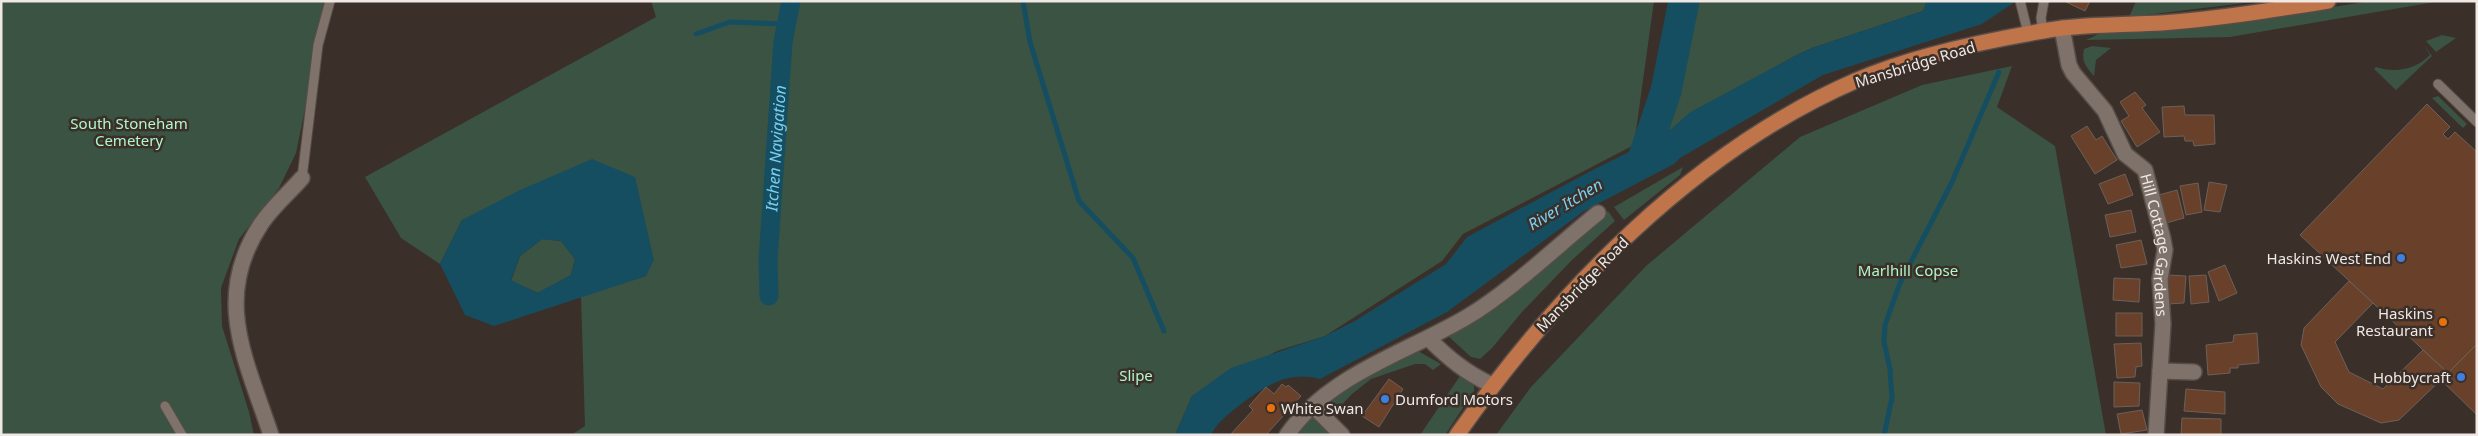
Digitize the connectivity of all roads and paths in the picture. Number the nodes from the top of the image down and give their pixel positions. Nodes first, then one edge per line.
1 (330, 1) edge
2 (2020, 1) edge
3 (2044, 1) edge
4 (2328, 1) edge
5 (2062, 28) junction
6 (2043, 31) junction
7 (2028, 33) junction
8 (2438, 84) dead end
9 (2477, 122) edge
10 (302, 178) joint
11 (1598, 213) dead end
12 (1428, 338) junction
13 (2160, 372) junction
14 (2194, 372) dead end
15 (1492, 385) junction
16 (165, 406) dead end
17 (1314, 406) junction
18 (182, 435) edge
19 (271, 435) edge
20 (1287, 435) edge
21 (1342, 435) edge
22 (1456, 435) edge
23 (2156, 435) edge

1 - 10 lane
2 - 7 lane
3 - 6 lane
4 - 5 main road, Mansbridge Road
5 - 6 main road, Mansbridge Road
5 - 13 street, Hill Cottage Gardens
6 - 7 main road, Mansbridge Road
7 - 15 main road, Mansbridge Road
8 - 9 lane
10 - 19 street
11 - 12 street
12 - 15 street
12 - 17 street
13 - 14 street
13 - 23 street, Hill Cottage Gardens
15 - 22 main road, Mansbridge Road
16 - 18 lane
17 - 20 street
17 - 21 street

